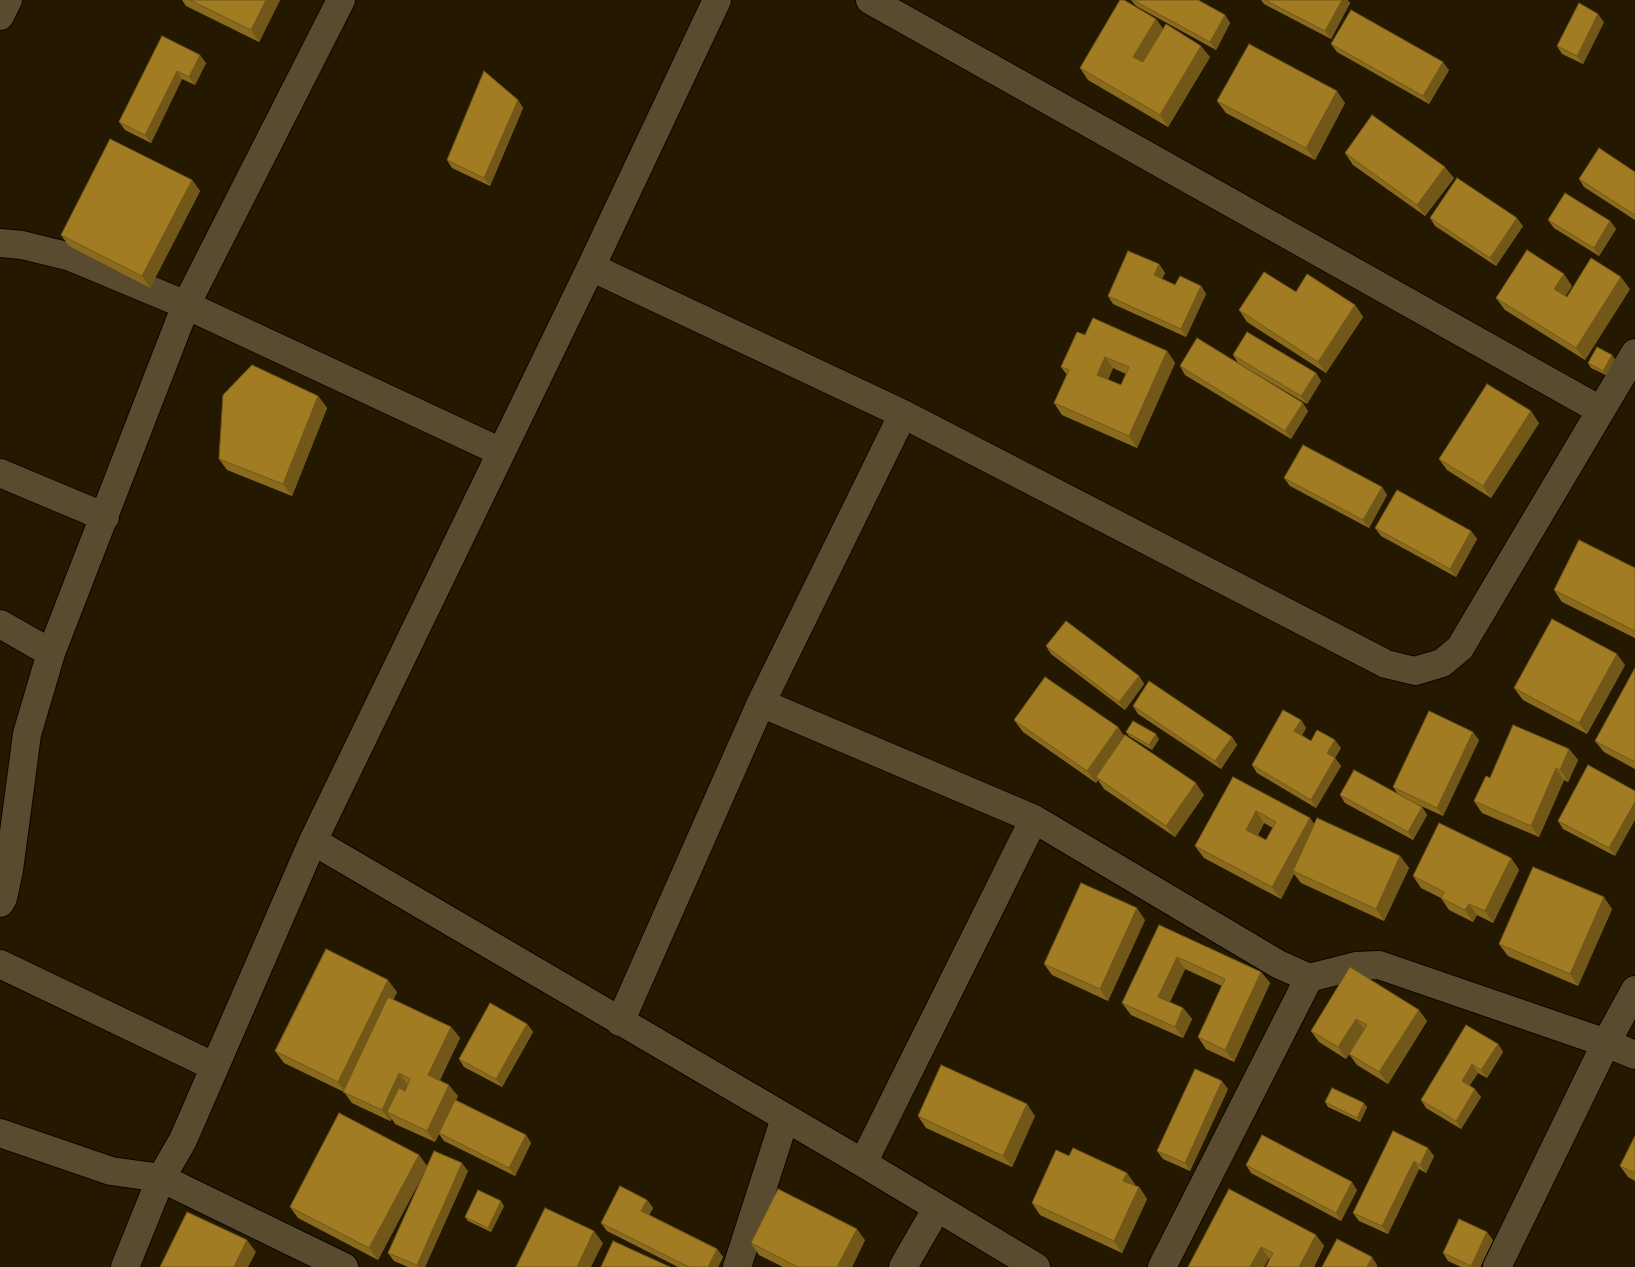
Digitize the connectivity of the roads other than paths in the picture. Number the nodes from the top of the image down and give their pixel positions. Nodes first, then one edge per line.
1 (8, 0) edge
2 (341, 0) edge
3 (717, 0) edge
4 (870, 0) edge
5 (0, 16) edge
6 (0, 243) edge
7 (591, 267) junction
8 (186, 306) junction
9 (1635, 353) edge
10 (1600, 410) junction
11 (903, 414) junction
12 (501, 452) junction
13 (0, 473) edge
14 (105, 517) junction
15 (0, 624) edge
16 (52, 653) junction
17 (761, 703) junction
18 (1034, 819) junction
19 (313, 841) junction
20 (0, 903) edge
21 (0, 964) edge
22 (1309, 978) junction
23 (1635, 990) edge
24 (620, 1022) junction
25 (1606, 1043) junction
26 (1635, 1055) edge
27 (215, 1067) junction
28 (785, 1118) junction
29 (0, 1133) edge
30 (863, 1163) junction
31 (161, 1178) junction
32 (937, 1208) junction
33 (125, 1267) edge
34 (344, 1267) edge
35 (737, 1267) edge
36 (903, 1267) edge
37 (1036, 1267) edge
38 (1162, 1267) edge
39 (1496, 1267) edge

1 - 5 street
2 - 8 street
3 - 7 street
4 - 10 street
6 - 8 street
7 - 11 street
7 - 12 street
8 - 12 street
8 - 14 street
9 - 10 street
10 - 11 street
11 - 17 street
12 - 19 street
13 - 14 street
14 - 16 street
15 - 16 street
16 - 20 street
17 - 18 street
17 - 24 street
18 - 22 street
18 - 30 street
19 - 24 street
19 - 27 street
21 - 27 street
22 - 25 street
22 - 38 street
23 - 25 street
24 - 28 street
25 - 26 street
25 - 39 street
27 - 31 street
28 - 30 street
28 - 35 street
29 - 31 street
30 - 32 street
31 - 33 street
31 - 34 street
32 - 36 street
32 - 37 street

